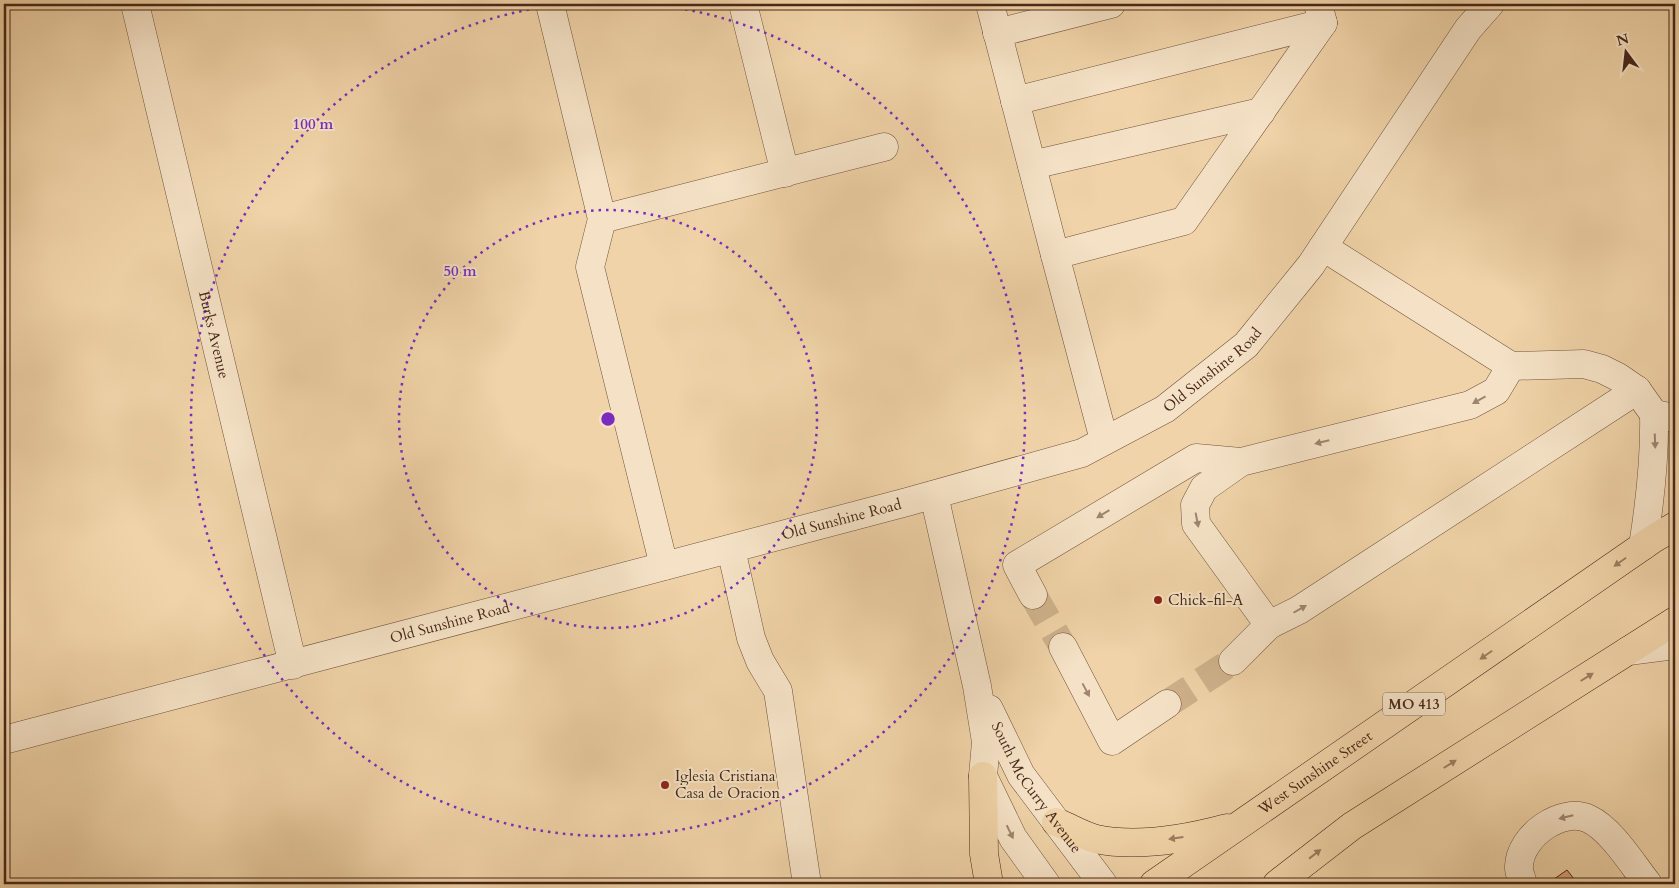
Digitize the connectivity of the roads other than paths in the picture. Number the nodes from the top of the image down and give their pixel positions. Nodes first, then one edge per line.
1 (135, 4) edge
2 (550, 4) edge
3 (743, 4) edge
4 (990, 4) edge
5 (1111, 4) edge
6 (1490, 4) edge
7 (1320, 13) edge
8 (997, 33) junction
9 (1015, 101) junction
10 (1261, 112) junction
11 (884, 147) dead end
12 (1032, 165) junction
13 (785, 173) junction
14 (602, 219) junction
15 (1323, 247) junction
16 (1055, 255) junction
17 (1511, 366) junction
18 (1637, 390) junction
19 (1664, 416) edge
20 (1104, 440) junction
21 (1229, 460) junction
22 (934, 495) junction
23 (1675, 526) edge
24 (1643, 546) junction
25 (731, 549) junction
26 (664, 566) junction
27 (1030, 589) tunnel mouth
28 (1675, 621) edge
29 (1269, 625) junction
30 (1675, 645) edge
31 (1063, 647) tunnel mouth
32 (1628, 651) junction
33 (1233, 661) tunnel mouth
34 (293, 665) junction
35 (977, 686) junction
36 (1167, 704) tunnel mouth
37 (4, 740) edge
38 (983, 776) junction
39 (1056, 822) junction
40 (1240, 825) junction
41 (807, 884) edge
42 (989, 884) edge
43 (1046, 884) edge
44 (1103, 884) edge
45 (1154, 884) edge
46 (1277, 884) edge
47 (1523, 884) edge
48 (1648, 884) edge

1 - 34 street, Burks Avenue
2 - 14 street
3 - 13 street
4 - 8 street
5 - 8 street
6 - 15 street, Old Sunshine Road
7 - 9 street
7 - 10 street
8 - 9 street
9 - 12 street
10 - 12 street
10 - 16 street
11 - 13 street
12 - 16 street
13 - 14 street
14 - 26 street
15 - 17 street
15 - 20 street, Old Sunshine Road
16 - 20 street
17 - 18 street
17 -> 21 street
18 - 19 street
29 -> 18 street
19 -> 24 street
20 - 22 street, Old Sunshine Road
21 -> 27 street
21 -> 29 street
22 - 25 street, Old Sunshine Road
22 - 35 street, South McCurry Avenue
23 - 24 main road, West Sunshine Street / MO 413
24 -> 40 main road, West Sunshine Street / MO 413
25 - 26 street, Old Sunshine Road
25 - 41 street
26 - 34 street, Old Sunshine Road
28 - 32 main road
29 - 33 street
30 - 32 street
31 -> 36 street
46 -> 32 main road
34 - 37 street, Old Sunshine Road
35 - 38 street, South McCurry Avenue
35 - 39 street, South McCurry Avenue
38 - 42 main road
38 -> 43 street
40 -> 39 main road
39 - 44 street, South McCurry Avenue
40 - 45 main road, West Sunshine Street / MO 413
48 -> 47 street

